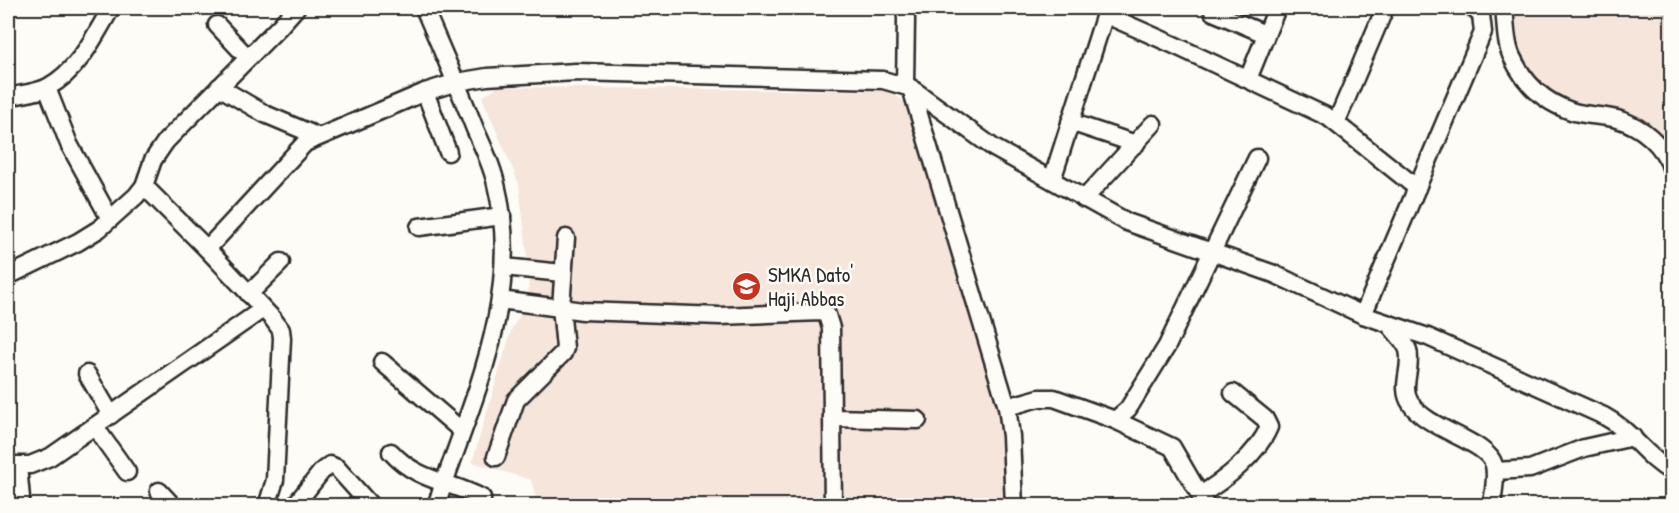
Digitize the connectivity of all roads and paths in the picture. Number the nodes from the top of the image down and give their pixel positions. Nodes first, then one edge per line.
1 (111, 8) edge
2 (296, 8) edge
3 (424, 8) edge
4 (905, 8) edge
5 (1277, 8) edge
6 (1385, 8) edge
7 (1502, 8) edge
8 (1105, 11) edge
9 (1477, 11) edge
10 (1213, 12) dead end
11 (218, 25) dead end
12 (1265, 34) junction
13 (248, 58) junction
14 (1248, 79) junction
15 (457, 82) junction
16 (219, 87) junction
17 (908, 87) junction
18 (47, 88) junction
19 (425, 92) junction
20 (8, 97) edge
21 (1070, 122) junction
22 (1336, 123) junction
23 (1153, 124) dead end
24 (317, 136) junction
25 (1136, 144) junction
26 (448, 152) dead end
27 (1257, 158) dead end
28 (1671, 170) edge
29 (1052, 180) junction
30 (144, 186) junction
31 (1417, 188) junction
32 (1084, 199) junction
33 (502, 216) junction
34 (110, 219) junction
35 (419, 227) dead end
36 (566, 238) dead end
37 (207, 249) junction
38 (1211, 251) junction
39 (281, 262) dead end
40 (504, 267) junction
41 (562, 273) junction
42 (8, 276) edge
43 (249, 294) junction
44 (500, 300) junction
45 (561, 307) junction
46 (263, 309) junction
47 (1363, 315) junction
48 (1389, 324) junction
49 (382, 362) dead end
50 (87, 374) dead end
51 (1233, 393) dead end
52 (1007, 407) junction
53 (111, 415) junction
54 (832, 417) junction
55 (918, 420) dead end
56 (1116, 420) junction
57 (95, 427) junction
58 (462, 431) junction
59 (1633, 437) junction
60 (392, 452) dead end
61 (496, 457) dead end
62 (13, 466) edge
63 (1495, 471) junction
64 (127, 472) dead end
65 (1671, 472) edge
66 (275, 480) junction
67 (443, 485) junction
68 (159, 491) dead end
69 (1203, 500) edge
70 (302, 503) edge
71 (18, 506) edge
72 (173, 506) edge
73 (267, 506) edge
74 (371, 506) edge
75 (436, 506) edge
76 (482, 506) edge
77 (833, 506) edge
78 (1014, 506) edge
79 (1492, 506) edge

1 - 18 street
2 - 13 street
3 - 15 street
4 - 17 street
5 - 12 street
6 - 22 street
7 - 9 street
7 - 28 street
8 - 14 street
8 - 21 street
9 - 31 street
10 - 12 street
11 - 13 street
12 - 14 street
13 - 16 street
14 - 22 street
15 - 17 street
15 - 19 street
15 - 33 street
16 - 24 street
16 - 30 street
17 - 29 street
17 - 52 street
18 - 20 street
18 - 34 street
19 - 24 street
19 - 26 street
21 - 25 street
21 - 29 street
22 - 31 street
23 - 25 street
24 - 37 street
25 - 32 street
27 - 38 street
29 - 32 street
30 - 34 street
30 - 37 street
31 - 47 street
32 - 38 street
33 - 35 street
33 - 40 street
34 - 42 street
36 - 41 street
37 - 43 street
38 - 47 street
38 - 56 street
39 - 43 street
40 - 41 street
40 - 44 street
41 - 45 street
43 - 46 street
44 - 45 street
44 - 58 street
45 - 54 street
45 - 61 street
46 - 53 street
46 - 66 street
47 - 48 street
48 - 59 street
48 - 63 street
49 - 58 street
50 - 53 street
51 - 69 street
52 - 56 street
52 - 78 street
53 - 57 street
54 - 55 street
54 - 77 street
56 - 69 street
57 - 62 street
57 - 64 street
58 - 67 street
59 - 63 street
59 - 65 street
60 - 67 street
62 - 71 street
63 - 79 street
66 - 70 street
66 - 73 street
67 - 75 street
67 - 76 street
68 - 72 street
70 - 74 street

